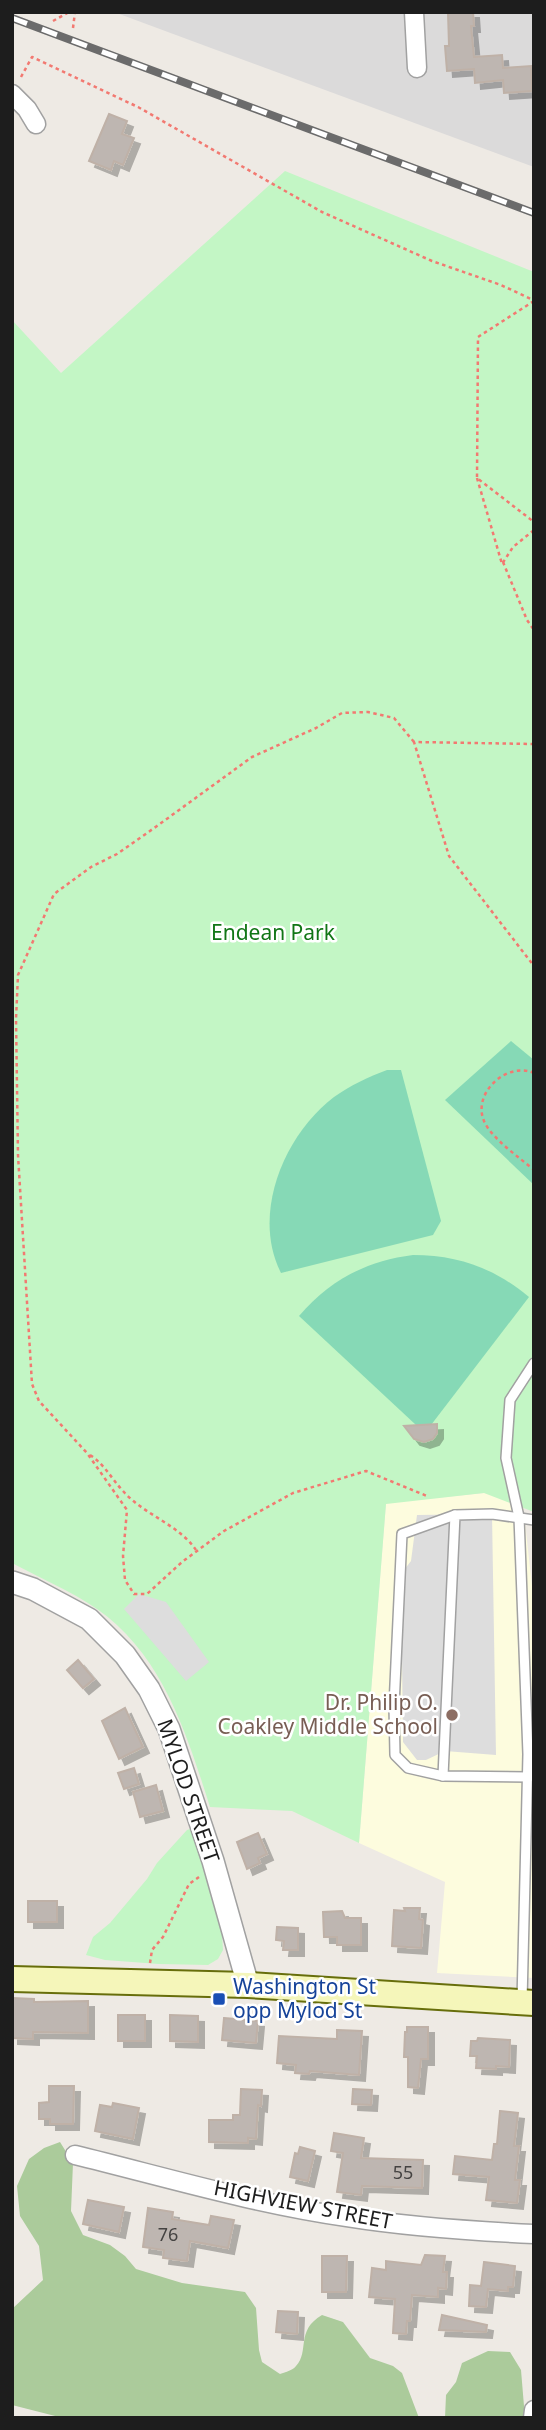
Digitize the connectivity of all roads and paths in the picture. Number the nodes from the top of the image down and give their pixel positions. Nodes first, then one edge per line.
1 (69, 12) edge
2 (75, 12) edge
3 (414, 12) edge
4 (52, 21) dead end
5 (73, 28) dead end
6 (417, 68) dead end
7 (21, 77) dead end
8 (12, 94) edge
9 (36, 124) dead end
10 (534, 300) edge
11 (477, 478) junction
12 (534, 522) edge
13 (534, 530) edge
14 (502, 564) junction
15 (534, 630) edge
16 (414, 742) junction
17 (534, 744) edge
18 (534, 966) edge
19 (534, 1073) edge
20 (534, 1170) edge
21 (534, 1363) edge
22 (87, 1453) junction
23 (427, 1496) dead end
24 (455, 1515) junction
25 (519, 1517) junction
26 (534, 1520) edge
27 (197, 1551) junction
28 (12, 1582) edge
29 (443, 1776) junction
30 (529, 1777) junction
31 (205, 1875) dead end
32 (150, 1963) dead end
33 (12, 1979) edge
34 (248, 1985) junction
35 (528, 2003) edge
36 (75, 2155) dead end
37 (534, 2234) edge
38 (534, 2410) edge
39 (533, 2418) edge

1 - 4 path
2 - 5 path
3 - 6 street
7 - 10 path
8 - 9 street
10 - 11 path
11 - 12 path
11 - 14 path
13 - 14 path
14 - 15 path
16 - 17 path
16 - 18 path
16 - 22 path
19 - 20 path
21 - 25 lane
22 - 27 path
22 - 27 path
23 - 27 path
24 - 25 lane
24 - 29 lane
24 - 29 lane
25 - 26 lane
25 - 30 lane
28 - 34 street, MYLOD STREET
29 - 30 lane
30 - 35 lane
31 - 32 path
33 - 34 main road
34 - 35 main road
36 - 37 street, HIGHVIEW STREET
38 - 39 street

